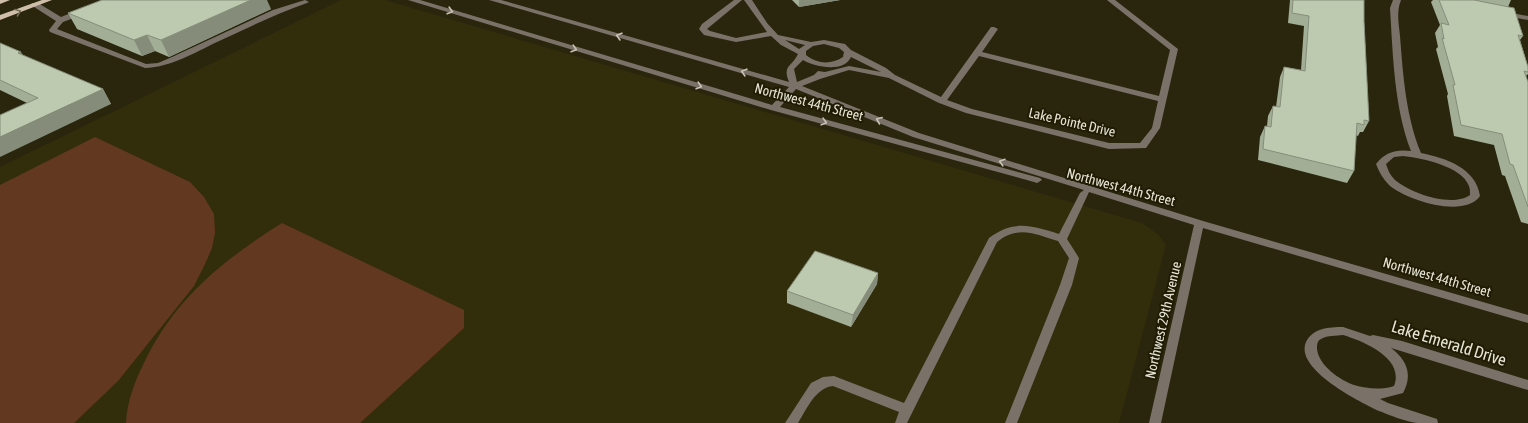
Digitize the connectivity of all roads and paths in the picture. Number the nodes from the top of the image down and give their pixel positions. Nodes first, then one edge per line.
1 (6, 0) edge
2 (48, 0) edge
3 (412, 0) edge
4 (494, 0) edge
5 (738, 0) edge
6 (748, 0) edge
7 (1111, 0) edge
8 (1397, 0) edge
9 (304, 1) edge
10 (0, 2) edge
11 (35, 5) junction
12 (88, 10) edge
13 (1494, 11) edge
14 (0, 18) edge
15 (1528, 18) edge
16 (60, 20) junction
17 (994, 29) dead end
18 (771, 34) junction
19 (812, 44) junction
20 (848, 52) junction
21 (977, 52) junction
22 (802, 54) junction
23 (860, 60) junction
24 (828, 65) junction
25 (849, 68) junction
26 (817, 77) junction
27 (892, 77) junction
28 (795, 86) junction
29 (1163, 100) junction
30 (942, 101) junction
31 (774, 108) junction
32 (1417, 155) junction
33 (1085, 192) junction
34 (1199, 223) junction
35 (1062, 239) junction
36 (1528, 319) edge
37 (1360, 336) junction
38 (1528, 385) edge
39 (1352, 389) junction
40 (907, 410) junction
41 (791, 423) edge
42 (901, 423) edge
43 (1012, 423) edge
44 (1155, 423) edge
45 (1432, 423) edge

1 - 10 main road
2 - 11 main road
3 -> 31 street, Northwest 44th Street
28 -> 4 street, Northwest 44th Street
5 - 18 street
6 - 18 street
7 - 29 street, Lake Pointe Drive
8 - 32 street
9 - 16 street
14 -> 11 main road
11 - 16 street
12 - 16 street
13 - 15 street
17 - 21 street
18 - 19 street, Lake Pointe Drive
18 - 22 street
19 - 20 street, Lake Pointe Drive
19 - 22 street
20 - 23 street, Lake Pointe Drive
20 - 24 street
21 - 29 street
21 - 30 street
22 - 24 street
22 - 28 street
23 - 25 street, Lake Pointe Drive
23 - 27 street, Lake Pointe Drive
24 - 26 street
25 - 26 street, Lake Pointe Drive
25 - 27 street, Lake Pointe Drive
26 - 28 street, Lake Pointe Drive
27 - 30 street, Lake Pointe Drive
28 - 31 street
34 -> 28 street, Northwest 44th Street
29 - 30 street, Lake Pointe Drive
31 -> 33 street, Northwest 44th Street
32 - 32 street
33 - 34 street, Northwest 44th Street
33 - 35 street
34 - 36 street, Northwest 44th Street
34 - 44 street, Northwest 29th Avenue
35 - 40 street
35 - 43 street
37 - 38 street, Lake Emerald Drive
37 - 39 street, Lake Emerald Drive
37 - 39 street, Lake Emerald Drive
39 - 45 street, Lake Emerald Drive
40 - 41 street
40 - 42 street

